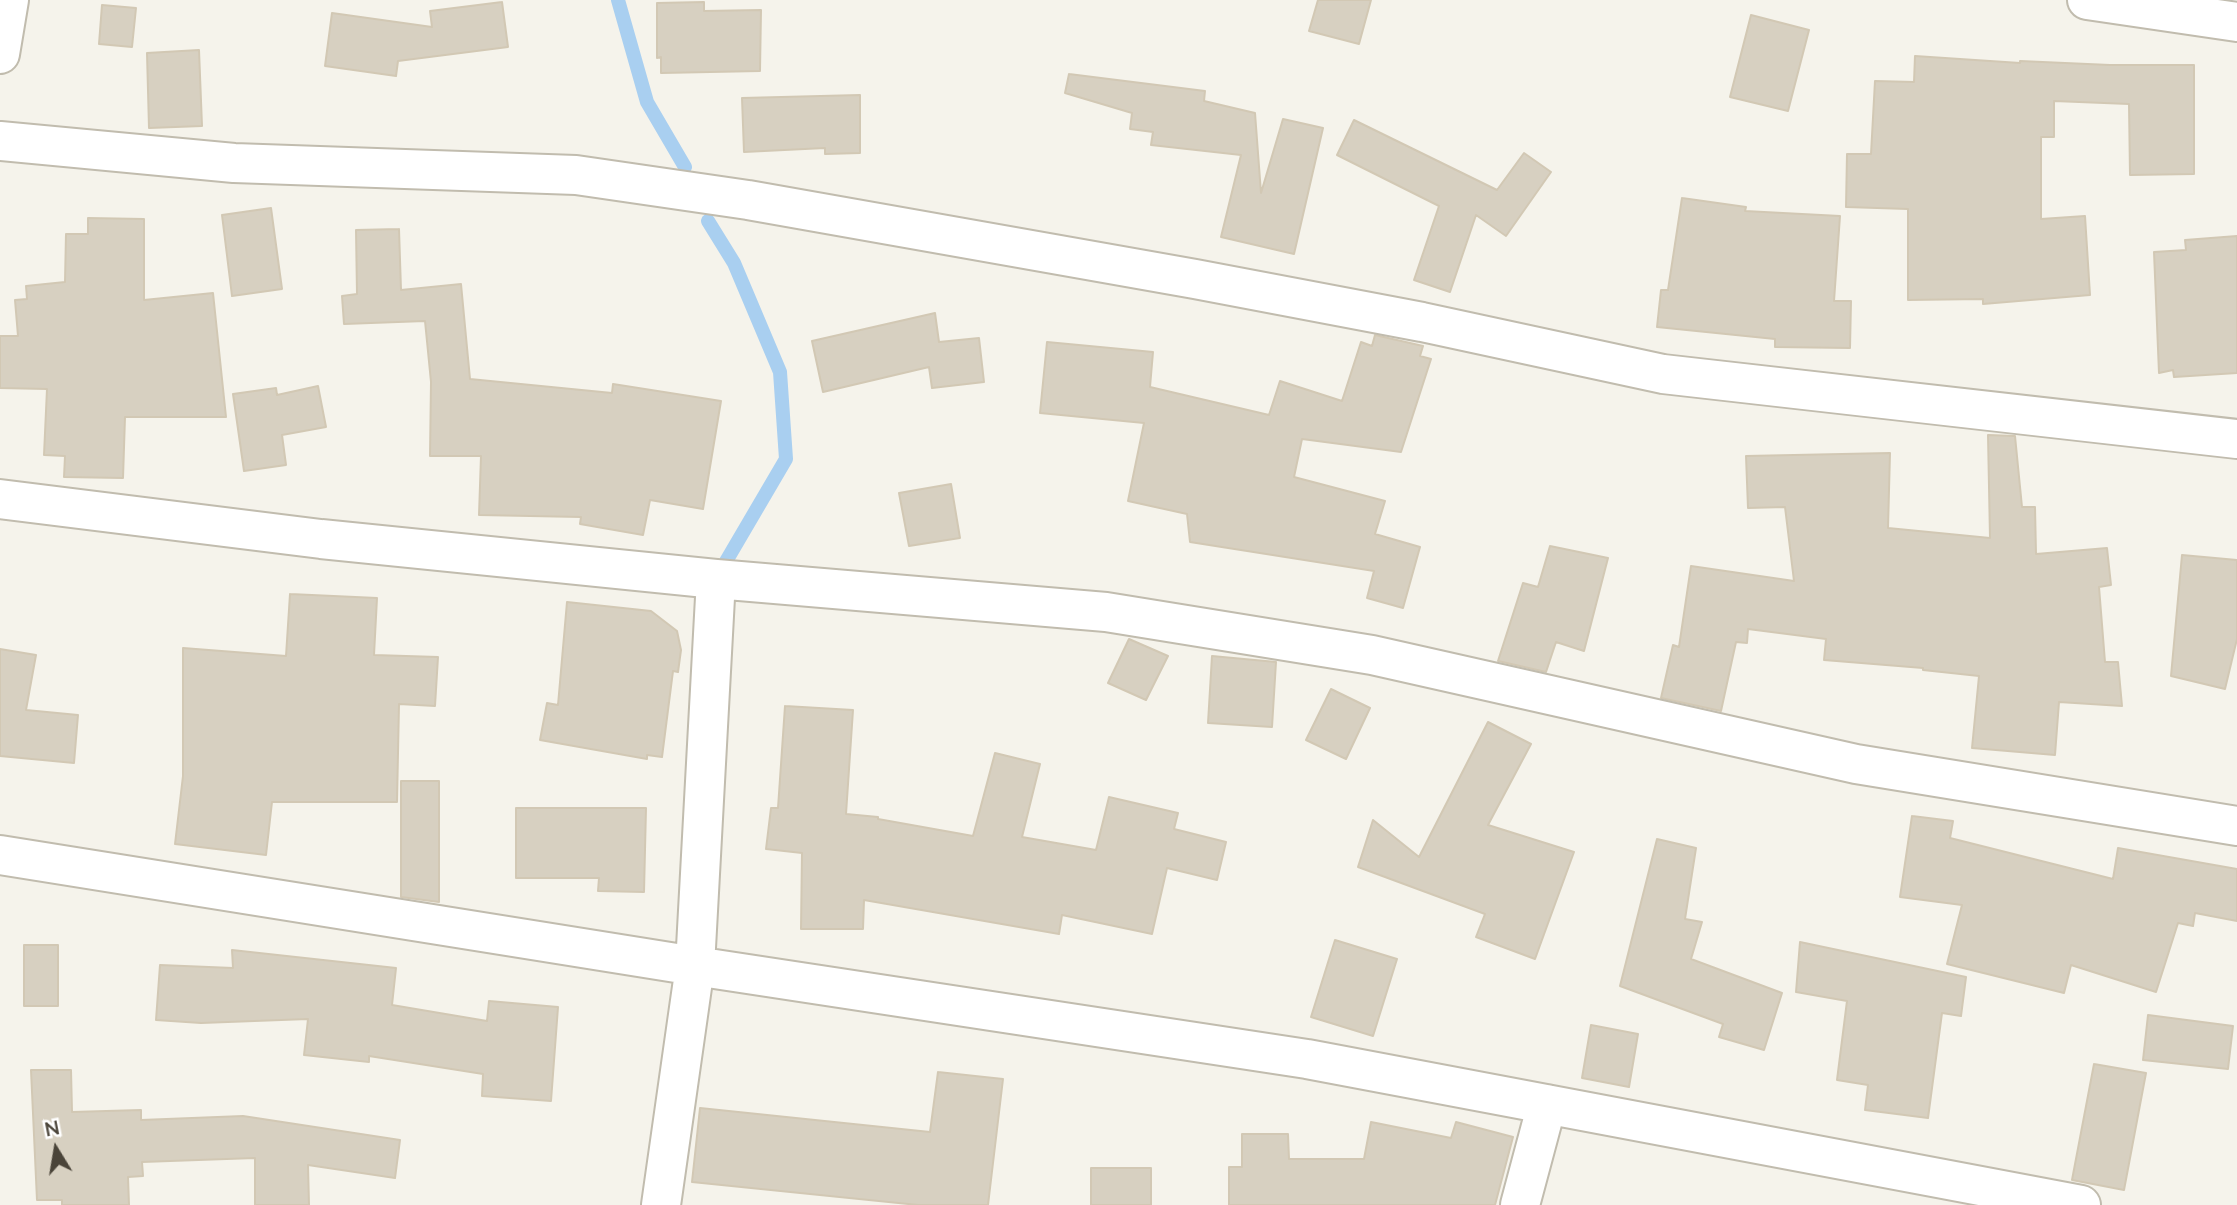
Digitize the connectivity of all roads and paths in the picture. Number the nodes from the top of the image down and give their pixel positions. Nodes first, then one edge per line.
1 (9, 0) edge
2 (2087, 0) edge
3 (2237, 22) edge
4 (0, 54) edge
5 (0, 141) edge
6 (2237, 439) edge
7 (0, 499) edge
8 (716, 579) junction
9 (2237, 826) edge
10 (0, 855) edge
11 (695, 966) junction
12 (1547, 1104) junction
13 (661, 1205) edge
14 (1520, 1205) edge
15 (2081, 1205) edge

1 - 4 street
2 - 3 street
5 - 6 street
7 - 8 street
8 - 9 street
8 - 11 street
10 - 11 street
11 - 12 street
11 - 13 street
12 - 14 street
12 - 15 street

